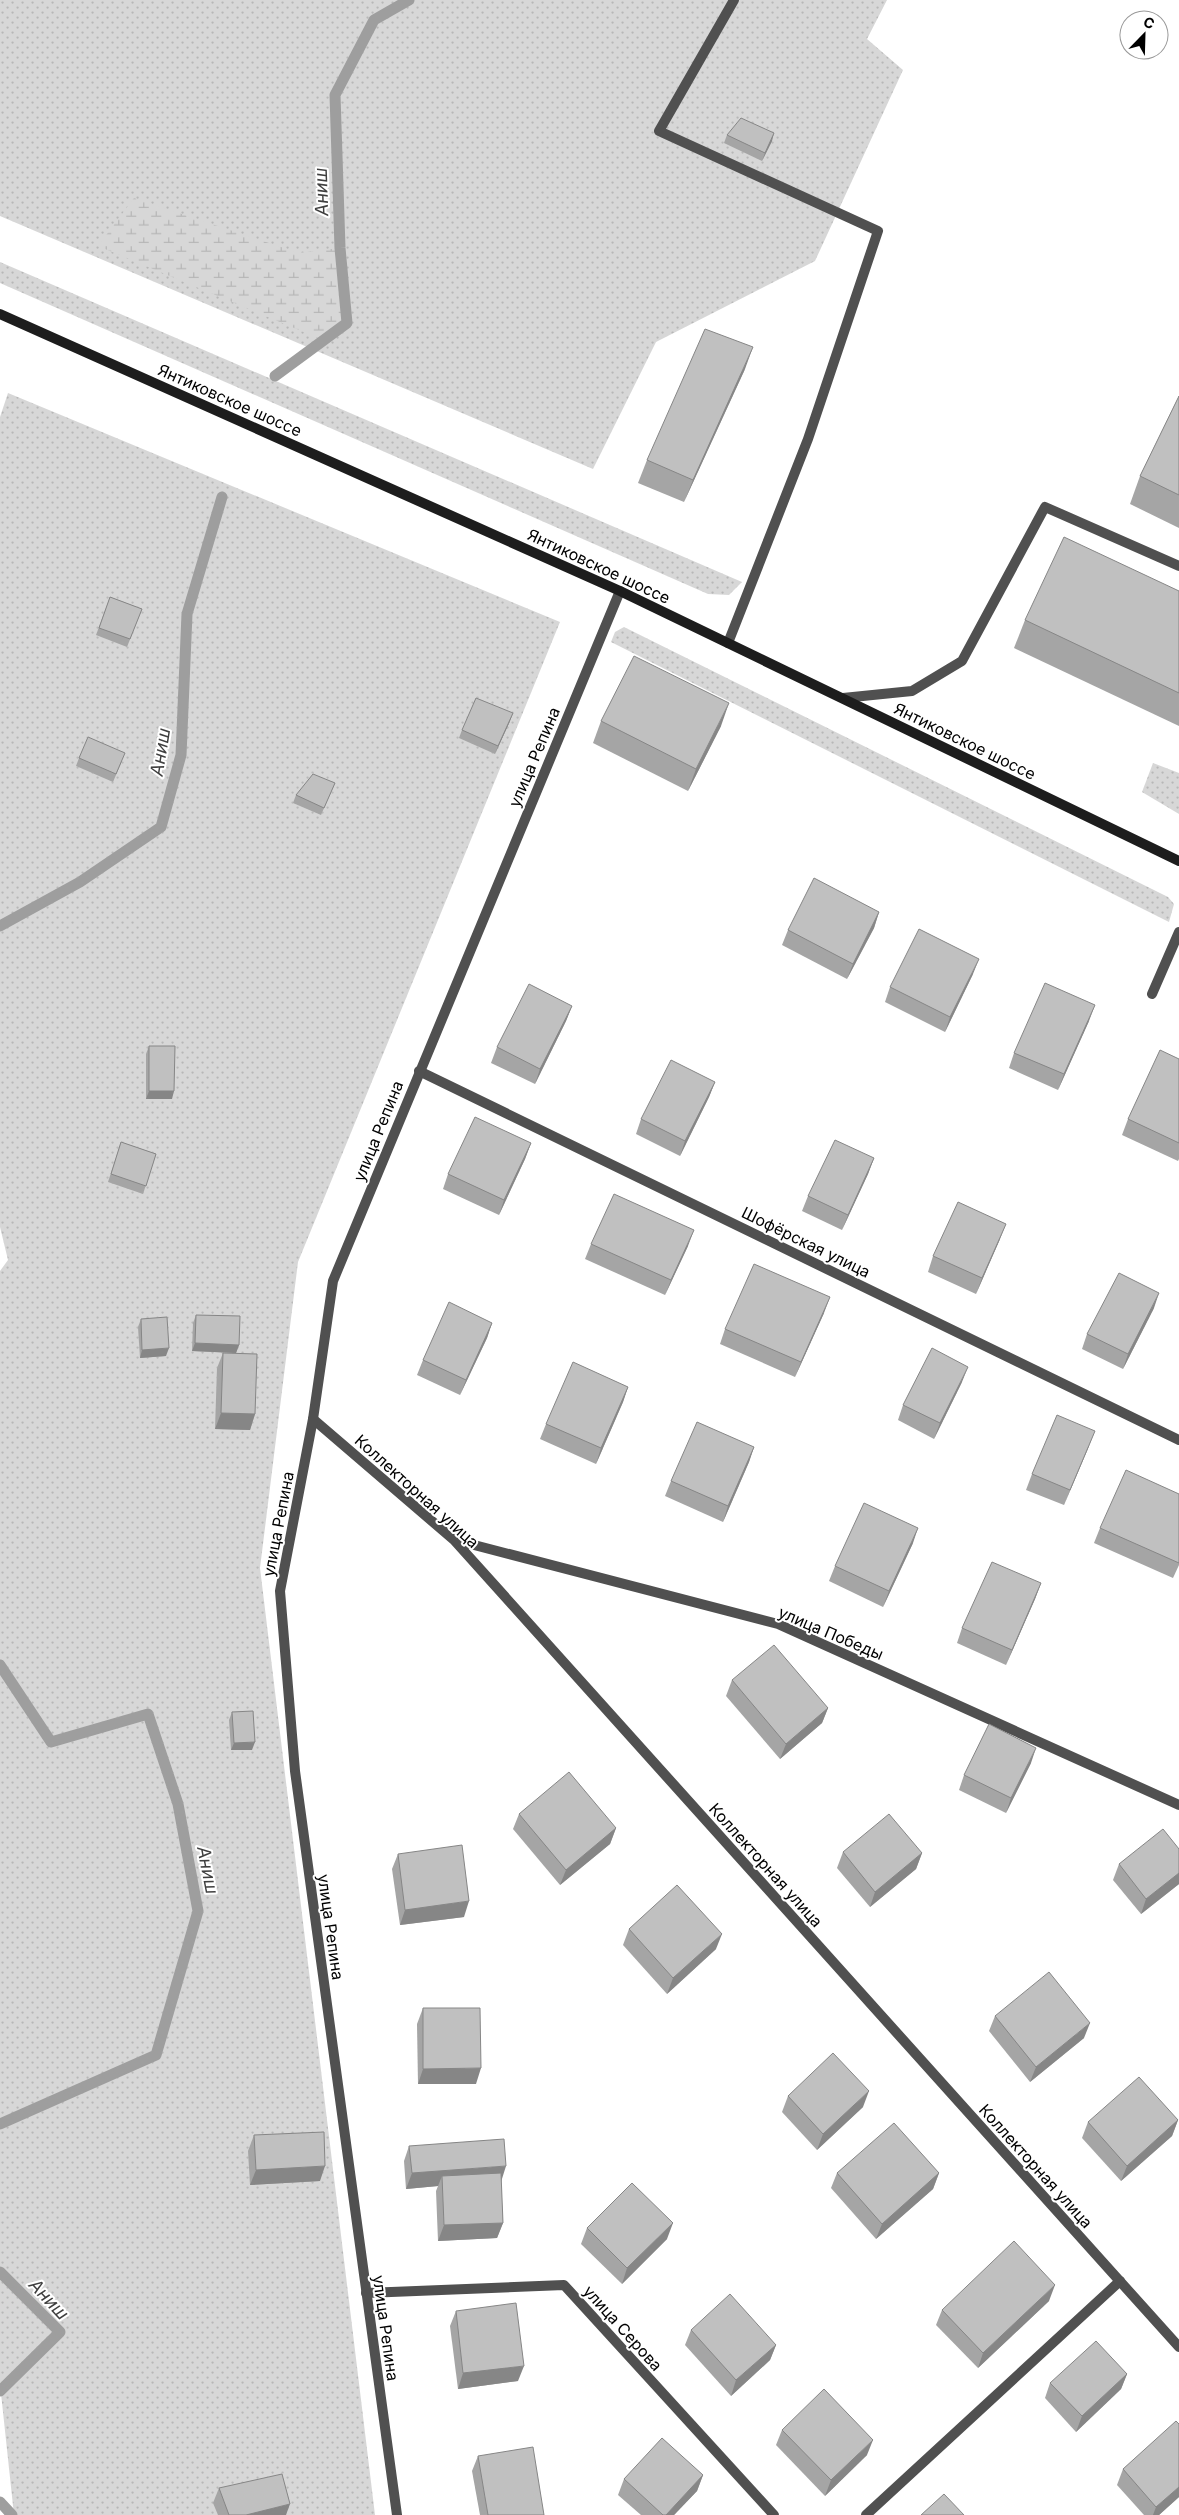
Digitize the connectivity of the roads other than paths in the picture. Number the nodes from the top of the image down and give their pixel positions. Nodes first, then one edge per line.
1 (734, 0) edge
2 (0, 314) edge
3 (1179, 566) edge
4 (620, 591) junction
5 (728, 643) junction
6 (843, 698) junction
7 (1179, 861) edge
8 (1179, 932) edge
9 (1152, 994) dead end
10 (419, 1071) junction
11 (313, 1420) junction
12 (1179, 1440) edge
13 (454, 1540) junction
14 (1166, 1798) junction
15 (1179, 1805) edge
16 (1179, 1813) edge
17 (1120, 2281) junction
18 (366, 2293) junction
19 (1179, 2347) edge
20 (397, 2515) edge
21 (774, 2515) edge
22 (866, 2515) edge

1 - 5 street
2 - 4 main road, Янтиковское шоссе
3 - 6 street
4 - 5 main road, Янтиковское шоссе
4 - 10 street, улица Репина
5 - 6 main road, Янтиковское шоссе
6 - 7 main road, Янтиковское шоссе
8 - 9 street
10 - 11 street, улица Репина
10 - 12 street, Шофёрская улица
11 - 13 street, Коллекторная улица
11 - 18 street, улица Репина
13 - 14 street, улица Победы
13 - 17 street, Коллекторная улица
14 - 15 street, улица Победы
14 - 16 street
17 - 19 street, Коллекторная улица
17 - 22 street
18 - 20 street, улица Репина
18 - 21 street, улица Серова

